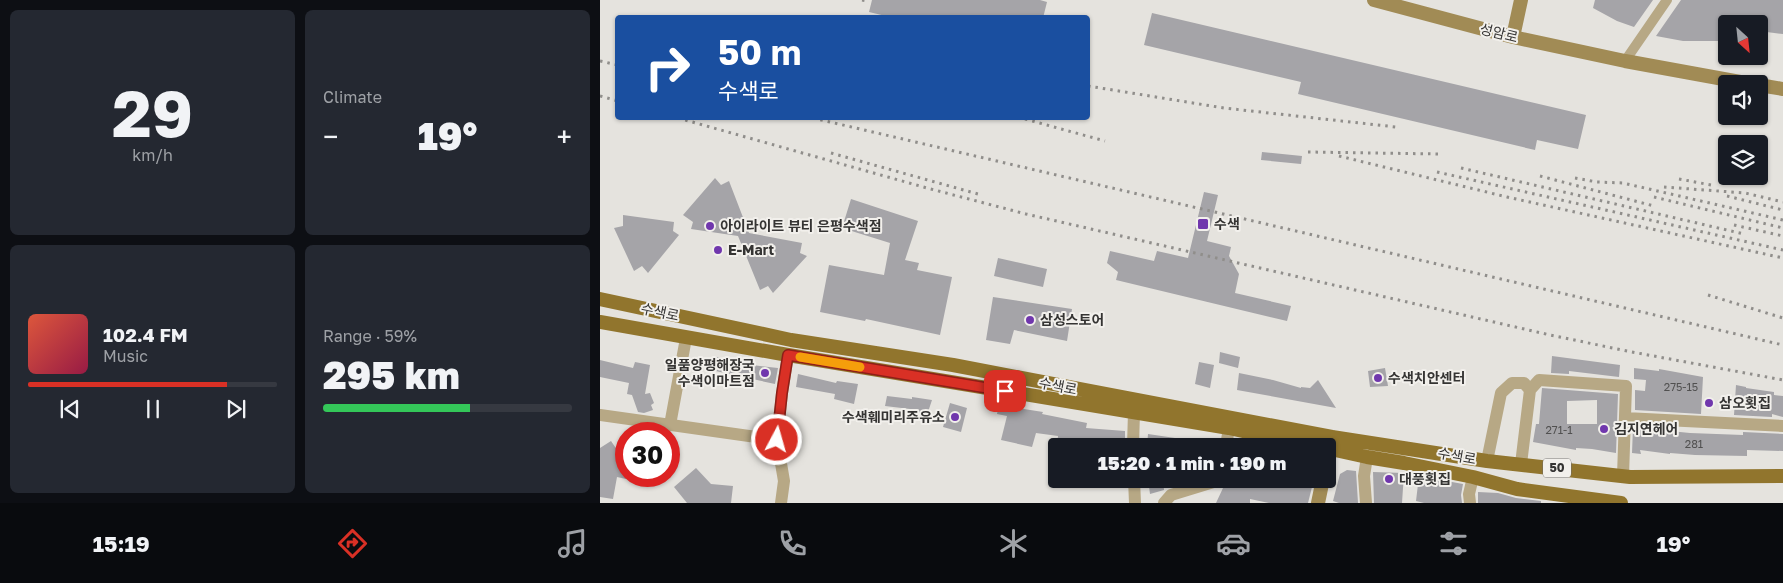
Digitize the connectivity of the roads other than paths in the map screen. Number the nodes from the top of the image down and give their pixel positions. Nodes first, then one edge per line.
1 (1374, 0) edge
2 (1521, 0) edge
3 (1667, 0) edge
4 (1513, 37) junction
5 (1625, 61) junction
6 (1718, 78) edge
7 (1768, 87) edge
8 (1783, 90) edge
9 (600, 299) edge
10 (600, 322) edge
11 (686, 338) junction
12 (788, 355) junction
13 (907, 358) junction
14 (905, 374) junction
15 (1530, 390) junction
16 (1134, 412) junction
17 (600, 414) edge
18 (1625, 418) junction
19 (651, 422) edge
20 (671, 422) edge
21 (680, 426) edge
22 (1783, 426) edge
23 (1229, 428) junction
24 (1133, 438) edge
25 (1227, 438) edge
26 (1275, 438) edge
27 (1300, 438) edge
28 (777, 440) junction
29 (1336, 445) edge
30 (1336, 446) edge
31 (1367, 457) junction
32 (1487, 461) junction
33 (1521, 464) junction
34 (1623, 476) junction
35 (1783, 476) edge
36 (1473, 477) junction
37 (1134, 488) edge
38 (1194, 488) edge
39 (1321, 488) edge
40 (781, 503) edge
41 (1135, 503) edge
42 (1164, 503) edge
43 (1318, 503) edge
44 (1366, 503) edge
45 (1470, 503) edge
46 (1621, 503) edge

1 - 4 main road, 성암로
2 - 4 main road
3 - 5 street
4 - 5 main road, 성암로
5 - 6 main road, 성암로
7 - 8 main road
9 - 13 main road, 수색로 / 50
10 - 11 main road, 수색로
11 - 12 main road, 수색로
11 - 20 street
12 - 14 main road, 수색로
12 - 28 street
13 - 14 main road
13 - 27 main road, 수색로 / 50
14 - 16 main road, 수색로
15 - 18 street
15 - 32 street, 수색로
15 - 33 street
16 - 23 main road, 수색로
16 - 24 street
17 - 19 street
18 - 22 street
18 - 34 street
21 - 28 street
23 - 25 street
23 - 26 main road, 수색로
28 - 40 street
29 - 32 main road, 수색로 / 50
30 - 31 main road, 수색로 / 50
31 - 36 main road, 수색로 / 50
31 - 44 street
32 - 33 main road, 수색로 / 50
33 - 34 main road, 수색로 / 50
34 - 35 main road, 수색로 / 50
36 - 45 street
36 - 46 main road, 수색로 / 50
37 - 41 street
38 - 42 street
39 - 43 main road

